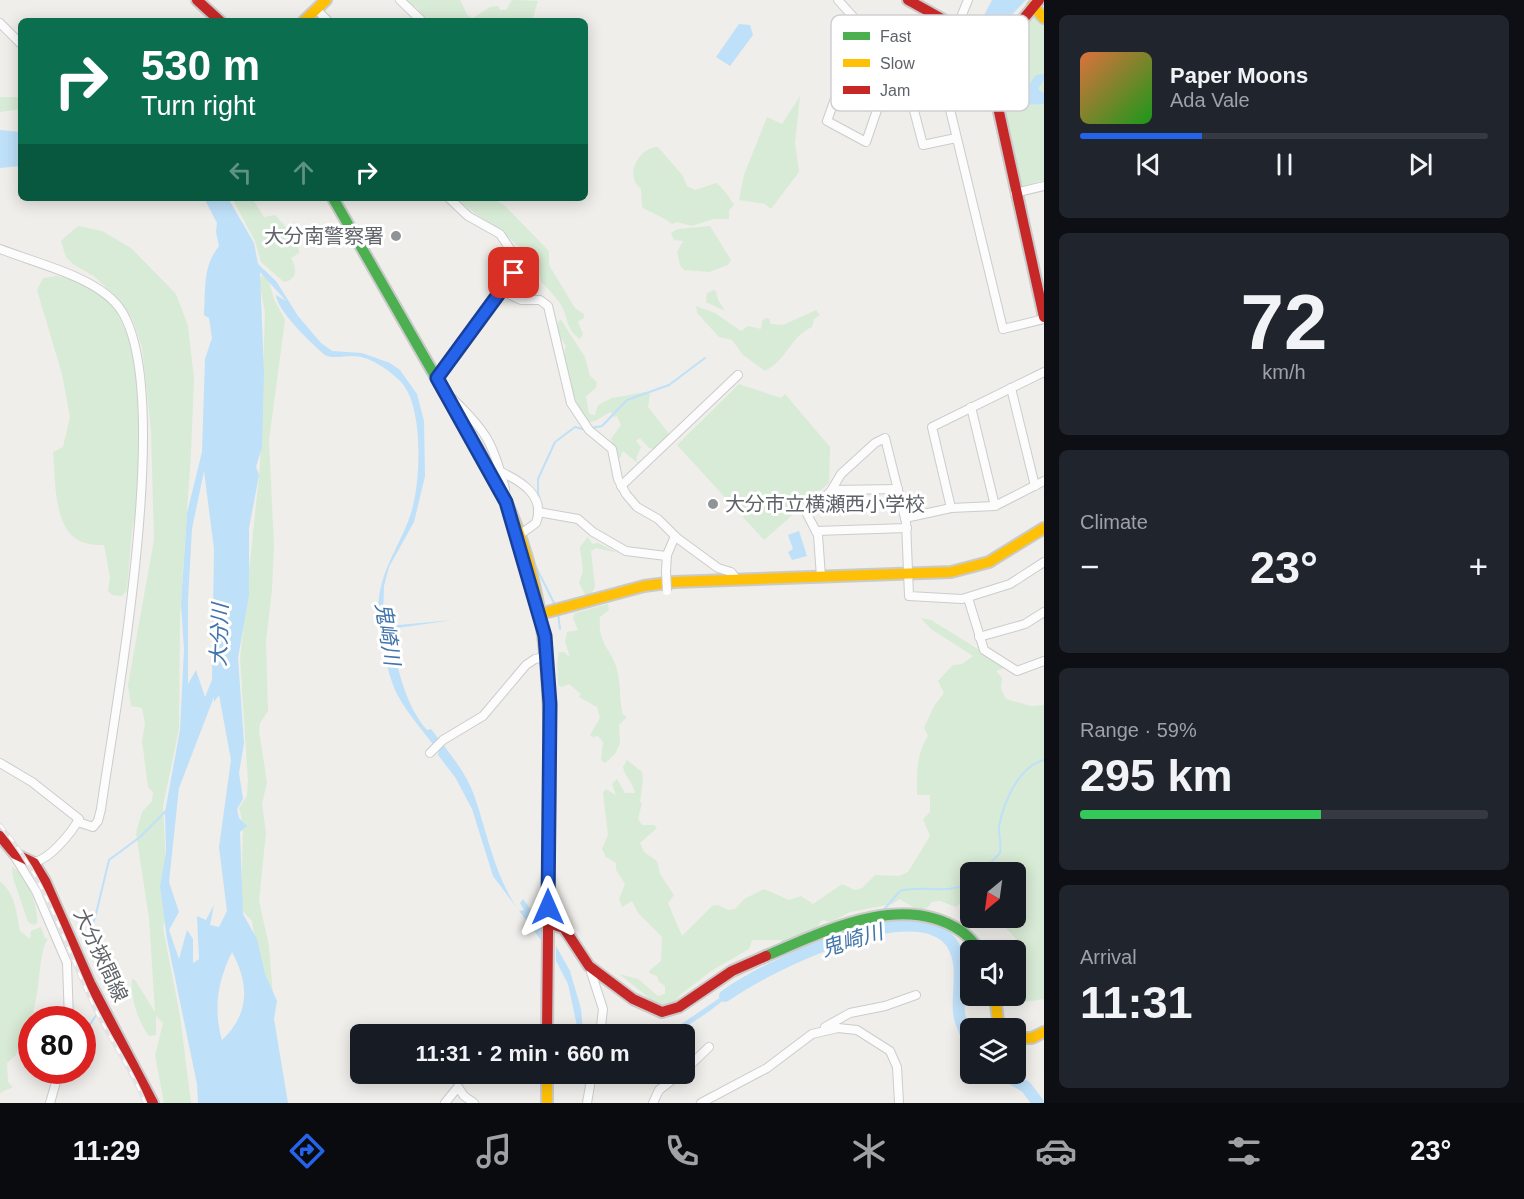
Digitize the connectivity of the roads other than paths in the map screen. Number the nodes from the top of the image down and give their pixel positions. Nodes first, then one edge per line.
1 (197, 0) edge
2 (326, 0) edge
3 (400, 0) edge
4 (838, 0) edge
5 (908, 0) edge
6 (968, 0) edge
7 (1036, 3) edge
8 (317, 10) junction
9 (853, 15) edge
10 (935, 15) edge
11 (962, 15) edge
12 (1025, 15) edge
13 (217, 18) edge
14 (308, 18) edge
15 (325, 18) edge
16 (419, 18) edge
17 (1044, 18) edge
18 (0, 23) edge
19 (18, 41) edge
20 (831, 110) edge
21 (877, 111) edge
22 (914, 111) edge
23 (950, 111) edge
24 (997, 111) edge
25 (957, 138) junction
26 (1044, 186) edge
27 (1015, 193) junction
28 (335, 201) edge
29 (452, 201) edge
30 (0, 249) edge
31 (502, 291) junction
32 (1044, 318) edge
33 (1044, 372) edge
34 (738, 375) dead end
35 (439, 383) junction
36 (1011, 388) junction
37 (971, 407) junction
38 (501, 472) junction
39 (1044, 482) edge
40 (621, 486) junction
41 (1035, 486) junction
42 (898, 489) junction
43 (832, 490) junction
44 (995, 506) junction
45 (951, 508) junction
46 (538, 512) junction
47 (905, 518) junction
48 (513, 522) junction
49 (907, 528) junction
50 (1044, 528) edge
51 (816, 531) junction
52 (518, 536) junction
53 (675, 536) junction
54 (666, 556) junction
55 (1044, 562) edge
56 (908, 575) junction
57 (821, 577) junction
58 (737, 580) junction
59 (667, 591) dead end
60 (968, 598) junction
61 (1044, 612) edge
62 (540, 614) junction
63 (979, 637) junction
64 (548, 656) junction
65 (1044, 661) edge
66 (431, 753) dead end
67 (0, 763) edge
68 (78, 822) junction
69 (0, 837) edge
70 (12, 851) junction
71 (32, 862) junction
72 (548, 927) junction
73 (971, 940) edge
74 (593, 969) junction
75 (916, 995) dead end
76 (69, 1006) edge
77 (547, 1024) edge
78 (601, 1024) edge
79 (821, 1030) junction
80 (1044, 1032) edge
81 (1026, 1038) edge
82 (709, 1047) dead end
83 (695, 1060) edge
84 (55, 1084) edge
85 (547, 1084) edge
86 (590, 1084) edge
87 (667, 1084) edge
88 (50, 1103) edge
89 (153, 1103) edge
90 (445, 1103) edge
91 (474, 1103) edge
92 (547, 1103) edge
93 (587, 1103) edge
94 (653, 1103) edge
95 (701, 1103) edge
96 (899, 1103) edge

1 - 13 main road
2 - 8 main road
3 - 16 street
4 - 9 street
5 - 10 main road
6 - 11 street
7 - 12 main road
7 - 17 main road
8 - 14 main road
8 - 15 street
18 - 19 street
20 - 21 street
22 - 25 street
23 - 25 street
24 - 27 main road
25 - 32 street
26 - 27 street
27 - 32 main road
28 - 35 main road
29 - 31 street
30 - 68 street
31 - 35 street
31 - 40 street
33 - 36 street
34 - 40 street
35 - 38 street
35 - 48 main road
36 - 37 street
36 - 41 street
37 - 44 street
37 - 45 street
38 - 46 street
38 - 48 street
39 - 41 street
40 - 53 street
41 - 44 street
42 - 43 street
42 - 43 street
42 - 47 street
43 - 51 street
44 - 45 street
45 - 47 street
46 - 52 street
46 - 54 street
47 - 49 street
48 - 52 main road
49 - 51 street
49 - 56 street
50 - 56 main road
51 - 57 street
52 - 62 main road
53 - 54 street
53 - 58 street
54 - 59 street, bridge
55 - 60 street
56 - 57 main road
56 - 60 street
57 - 58 main road
58 - 62 main road
60 - 63 street
61 - 63 street
62 - 64 main road
63 - 65 street
64 - 66 street
64 - 72 main road
67 - 68 street
68 - 71 street
69 - 70 main road, 大分挾間線
70 - 71 main road, 大分挾間線
70 - 76 street
71 - 89 main road, 大分挾間線
72 - 74 main road
72 - 77 main road
73 - 74 main road
74 - 78 street
75 - 79 street
79 - 95 street
79 - 96 street
80 - 81 main road
82 - 83 street
84 - 88 street
85 - 92 main road
86 - 93 street
87 - 94 street
90 - 91 street

